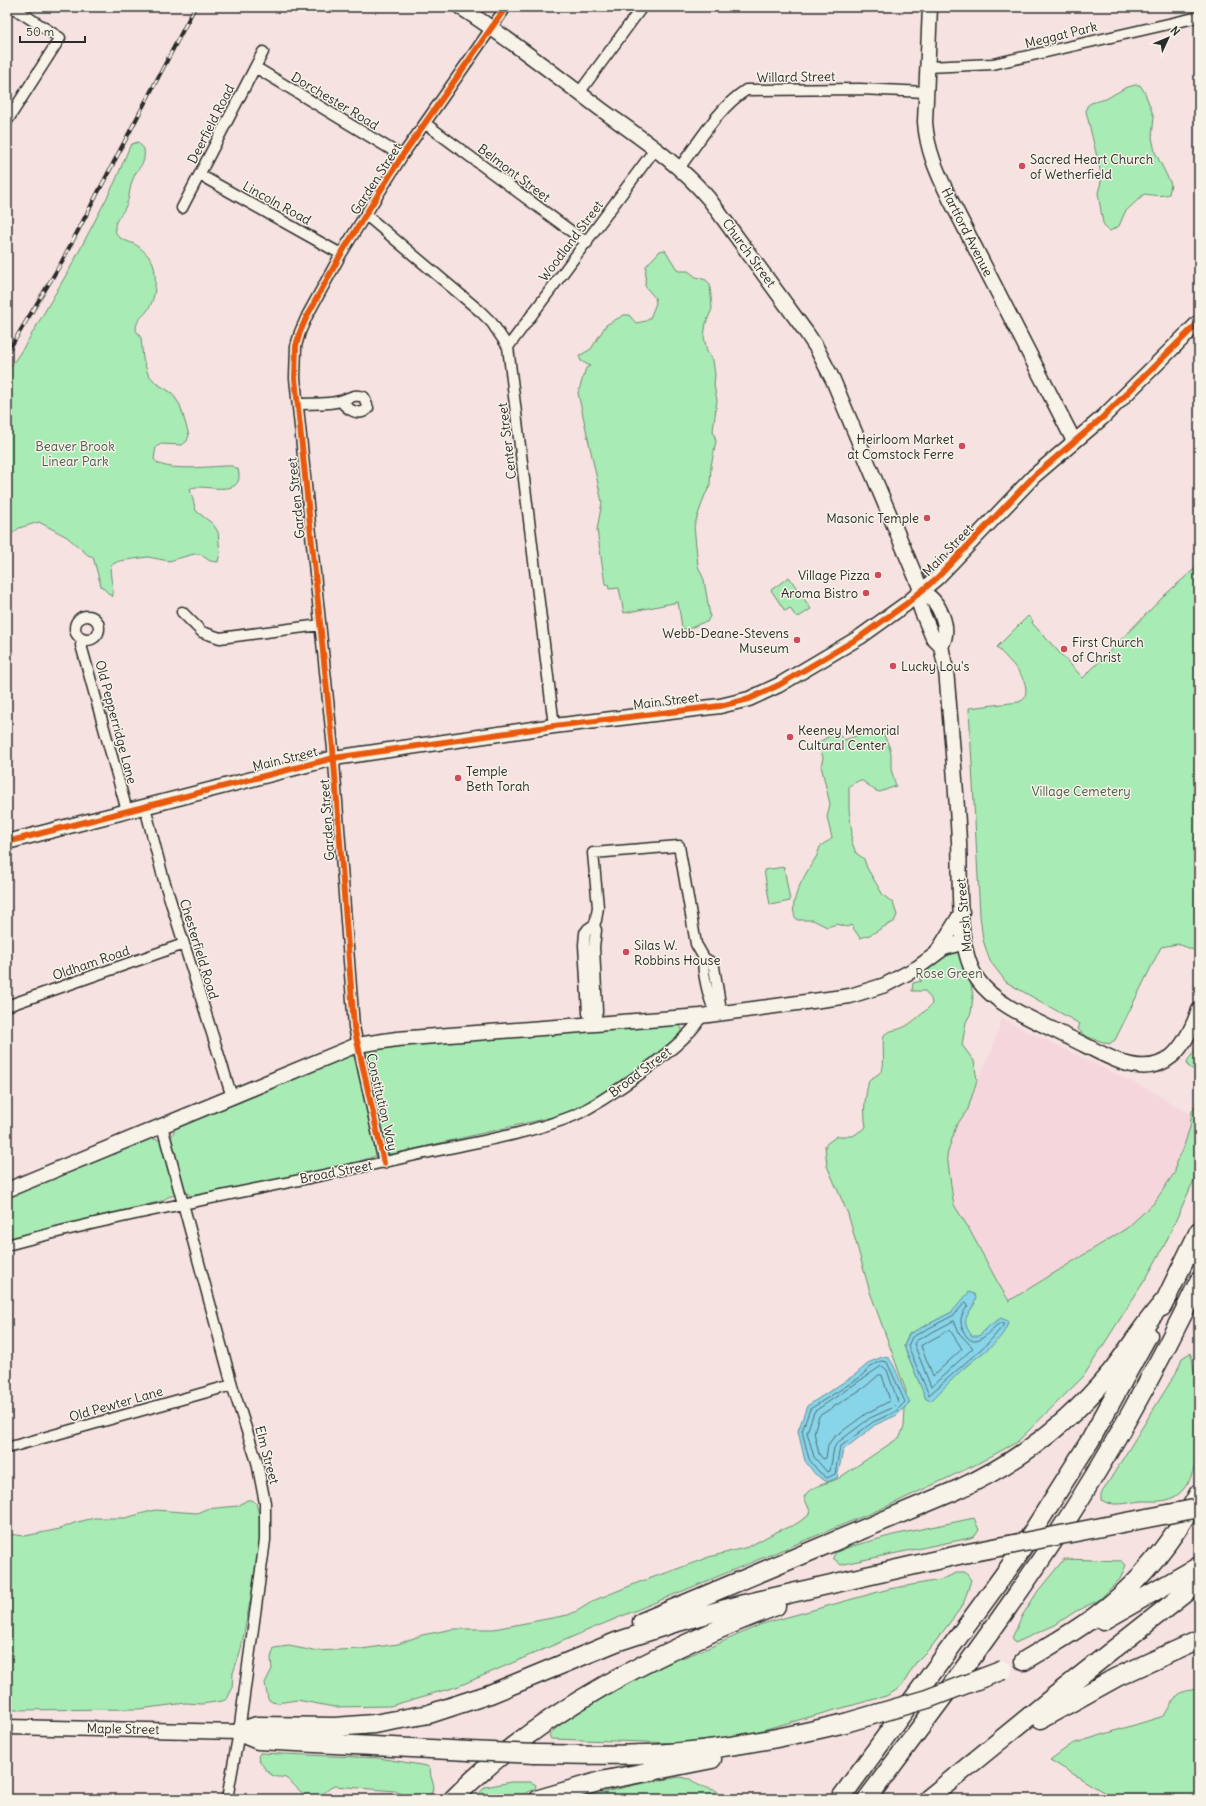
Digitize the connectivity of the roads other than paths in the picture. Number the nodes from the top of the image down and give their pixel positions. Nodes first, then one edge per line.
1 (12, 7) edge
2 (460, 7) edge
3 (506, 7) edge
4 (642, 7) edge
5 (930, 7) edge
6 (1199, 17) edge
7 (492, 28) junction
8 (263, 52) dead end
9 (255, 67) junction
10 (928, 67) junction
11 (926, 92) junction
12 (579, 93) junction
13 (7, 121) edge
14 (426, 124) junction
15 (655, 149) junction
16 (402, 156) junction
17 (679, 168) junction
18 (200, 175) junction
19 (182, 208) dead end
20 (366, 215) junction
21 (586, 243) junction
22 (341, 254) junction
23 (1199, 322) edge
24 (508, 347) junction
25 (341, 401) dead end
26 (298, 404) junction
27 (1074, 441) junction
28 (922, 592) junction
29 (182, 612) dead end
30 (320, 625) junction
31 (83, 639) dead end
32 (554, 726) junction
33 (334, 758) junction
34 (144, 807) junction
35 (127, 811) junction
36 (7, 842) edge
37 (962, 912) junction
38 (964, 942) junction
39 (184, 944) junction
40 (937, 953) junction
41 (7, 1006) edge
42 (1199, 1010) edge
43 (717, 1014) junction
44 (701, 1016) junction
45 (593, 1024) junction
46 (357, 1045) junction
47 (232, 1097) junction
48 (162, 1126) junction
49 (384, 1163) junction
50 (7, 1190) edge
51 (184, 1203) junction
52 (1199, 1231) edge
53 (7, 1245) edge
54 (1199, 1281) edge
55 (1168, 1296) junction
56 (232, 1385) junction
57 (7, 1448) edge
58 (1199, 1493) edge
59 (1199, 1508) edge
60 (1199, 1566) edge
61 (1199, 1582) edge
62 (831, 1584) junction
63 (1199, 1640) edge
64 (1024, 1661) junction
65 (566, 1663) junction
66 (7, 1727) edge
67 (239, 1732) junction
68 (808, 1732) junction
69 (977, 1759) junction
70 (227, 1799) edge
71 (453, 1799) edge
72 (539, 1799) edge
73 (840, 1799) edge
74 (867, 1799) edge
75 (928, 1799) edge

1 - 13 street
2 - 7 street, Church Street
3 - 7 street, Garden Street
4 - 12 street
5 - 10 street, Hartford Avenue
6 - 10 street, Meggat Park
7 - 12 street, Church Street
7 - 14 street, Garden Street
8 - 9 street, Deerfield Road
9 - 16 street, Dorchester Road
9 - 18 street, Deerfield Road
10 - 11 street, Hartford Avenue
11 - 17 street, Willard Street
11 - 27 street, Hartford Avenue
12 - 15 street, Church Street
14 - 16 street, Garden Street
14 - 21 street, Belmont Street
15 - 17 street, Church Street
15 - 21 street, Woodland Street
16 - 20 street, Garden Street
17 - 28 street, Church Street
18 - 19 street, Deerfield Road
18 - 22 street, Lincoln Road
20 - 22 street, Garden Street
20 - 24 street, Center Street
21 - 24 street, Woodland Street
22 - 26 street, Garden Street
23 - 27 street, Main Street
24 - 32 street, Center Street
25 - 26 street
26 - 30 street, Garden Street
27 - 28 street, Main Street
28 - 32 street, Main Street
28 - 37 street, Marsh Street
29 - 30 street
30 - 33 street, Garden Street
31 - 35 street, Old Pepperridge Lane
32 - 33 street, Main Street
33 - 34 street, Main Street
33 - 46 street, Garden Street
34 - 35 street, Main Street
34 - 39 street, Chesterfield Road
35 - 36 street, Main Street
37 - 38 street, Marsh Street
37 - 40 street
38 - 40 street
38 - 42 street, Marsh Street
39 - 41 street, Oldham Road
39 - 47 street, Chesterfield Road
40 - 43 street
43 - 44 street
43 - 45 street
44 - 45 street
44 - 49 street, Broad Street
45 - 46 street
46 - 47 street
46 - 49 street, Constitution Way
47 - 48 street
48 - 50 street
48 - 51 street, Elm Street
49 - 51 street, Broad Street
51 - 53 street, Broad Street
51 - 56 street, Elm Street
52 - 55 highway
54 - 74 highway
55 - 65 highway
55 - 73 highway
56 - 57 street, Old Pewter Lane
56 - 67 street, Elm Street
58 - 64 highway
59 - 62 highway, bridge
60 - 64 highway
61 - 69 highway
62 - 65 highway
62 - 71 highway
63 - 69 highway
64 - 68 highway, bridge
65 - 67 highway
66 - 67 street, Maple Street
67 - 68 highway, bridge
67 - 70 street, Elm Street
68 - 72 highway
69 - 75 highway

